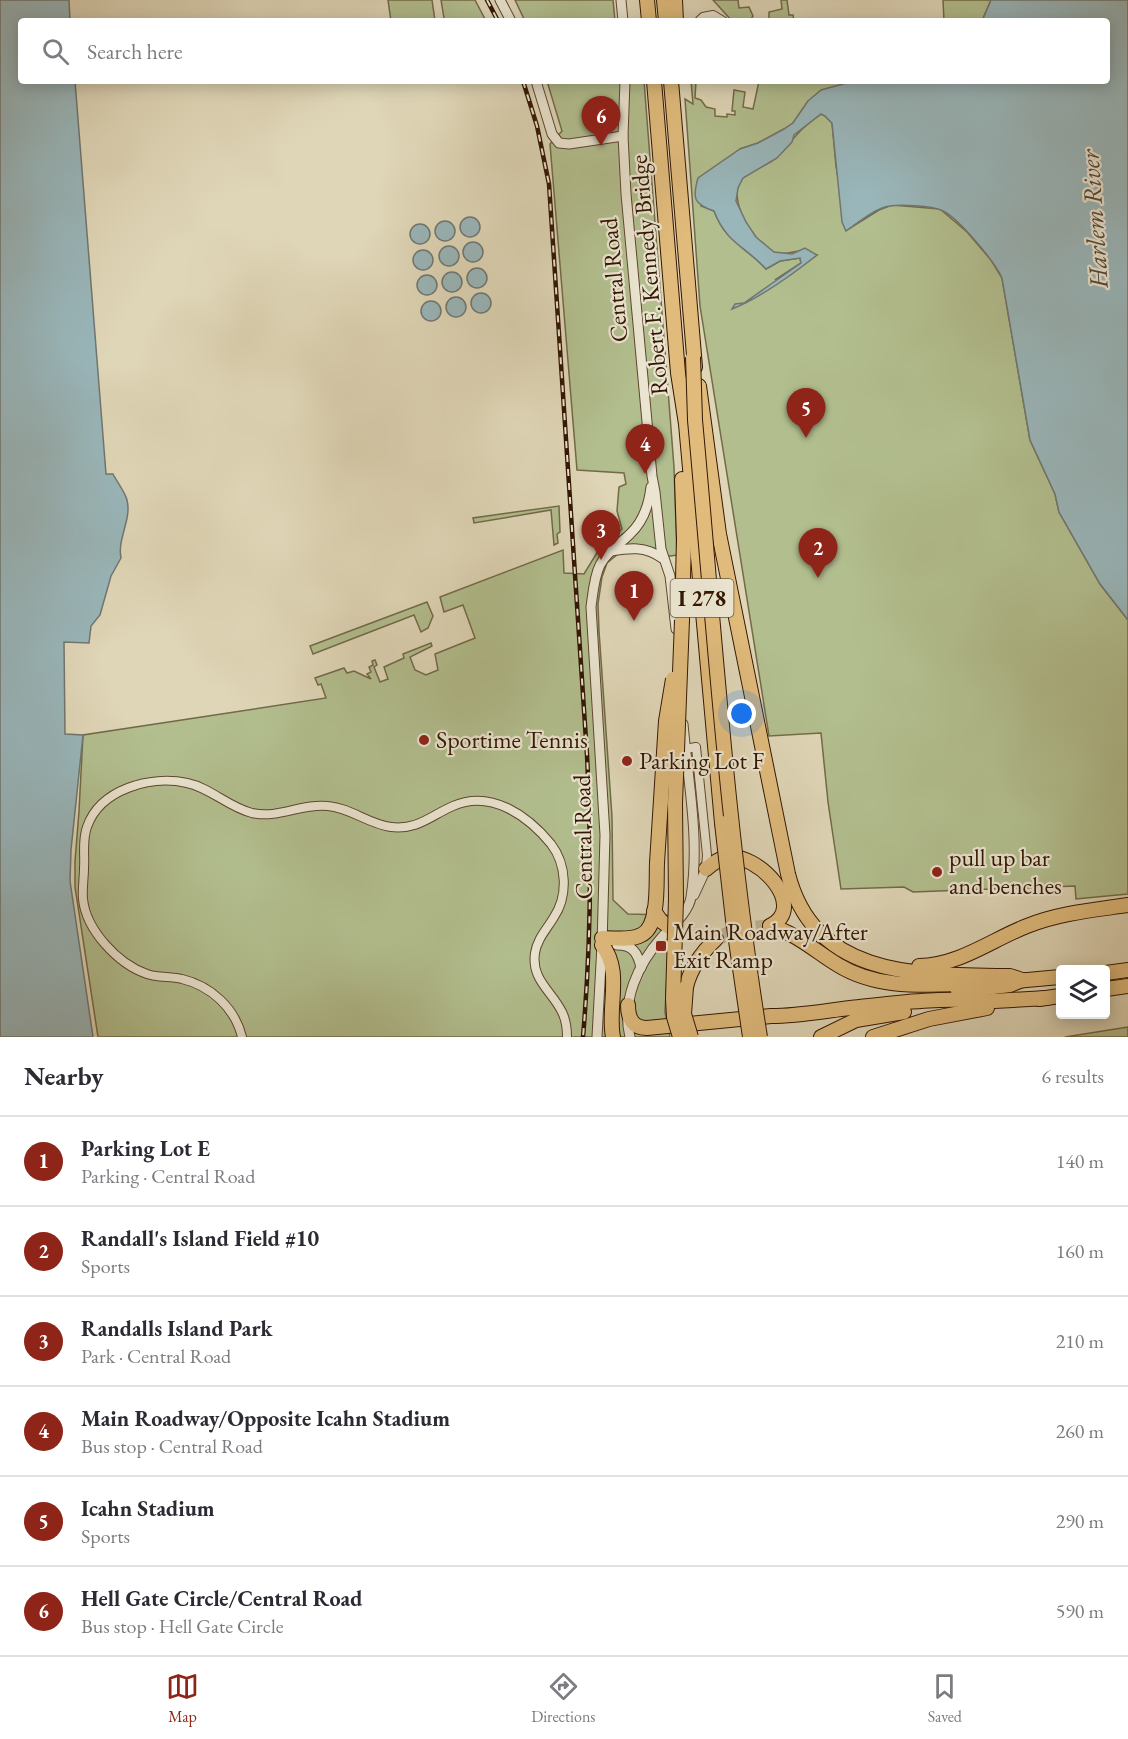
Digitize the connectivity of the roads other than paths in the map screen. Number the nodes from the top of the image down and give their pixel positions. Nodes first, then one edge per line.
1 (500, 0) edge
2 (621, 0) edge
3 (647, 0) edge
4 (664, 0) edge
5 (675, 0) edge
6 (509, 18) edge
7 (623, 18) edge
8 (649, 18) edge
9 (666, 18) edge
10 (676, 18) edge
11 (703, 18) edge
12 (718, 18) edge
13 (537, 84) edge
14 (625, 84) edge
15 (654, 84) edge
16 (672, 84) edge
17 (623, 136) junction
18 (693, 357) junction
19 (678, 373) junction
20 (652, 476) junction
21 (610, 551) junction
22 (662, 558) junction
23 (682, 621) junction
24 (685, 748) junction
25 (706, 869) junction
26 (691, 900) junction
27 (1128, 905) edge
28 (654, 911) junction
29 (671, 928) junction
30 (716, 939) tunnel mouth
31 (602, 941) junction
32 (870, 964) junction
33 (641, 968) junction
34 (1128, 970) edge
35 (1110, 972) edge
36 (1056, 977) edge
37 (1022, 980) junction
38 (1128, 986) edge
39 (1110, 988) edge
40 (1054, 997) edge
41 (985, 1001) junction
42 (628, 1005) junction
43 (851, 1006) junction
44 (685, 1033) edge
45 (242, 1037) edge
46 (567, 1037) edge
47 (597, 1037) edge
48 (613, 1037) edge
49 (630, 1037) edge
50 (655, 1037) edge
51 (750, 1037) edge
52 (760, 1037) edge
53 (820, 1037) edge
54 (873, 1037) edge

1 - 6 street
2 - 7 street
3 - 8 highway
4 - 9 highway
5 - 10 highway
11 - 12 street
13 - 17 street
14 - 17 street, Central Road
15 - 19 highway, Robert F. Kennedy Bridge / I 278
16 - 18 highway, Robert F. Kennedy Bridge / I 278
17 - 20 street, Central Road
18 - 32 highway, bridge
18 - 52 highway, Robert F. Kennedy Bridge / I 278, bridge
19 - 23 highway
19 - 51 highway, Robert F. Kennedy Bridge / I 278, bridge
20 - 21 street, Central Road
20 - 22 street, Central Road
21 - 22 street
21 - 31 street, Central Road
22 - 24 street, Central Road
23 - 28 highway, bridge
23 - 44 highway, bridge
24 - 25 street, Central Road
24 - 26 street, Central Road
25 - 26 street, Central Road
25 - 37 highway
26 - 29 street, Central Road
27 - 32 highway
28 - 29 highway
28 - 31 highway
29 - 33 street, Central Road
30 - 44 highway, bridge
31 - 33 street
31 - 47 street, Central Road
31 - 48 highway
32 - 37 highway
33 - 42 street, Central Road
34 - 35 highway
36 - 37 highway
37 - 43 highway
38 - 39 highway
40 - 41 highway
40 - 54 highway
41 - 43 highway
41 - 53 highway
42 - 44 highway
42 - 49 street, Central Road
43 - 44 highway
44 - 50 highway
45 - 46 street

